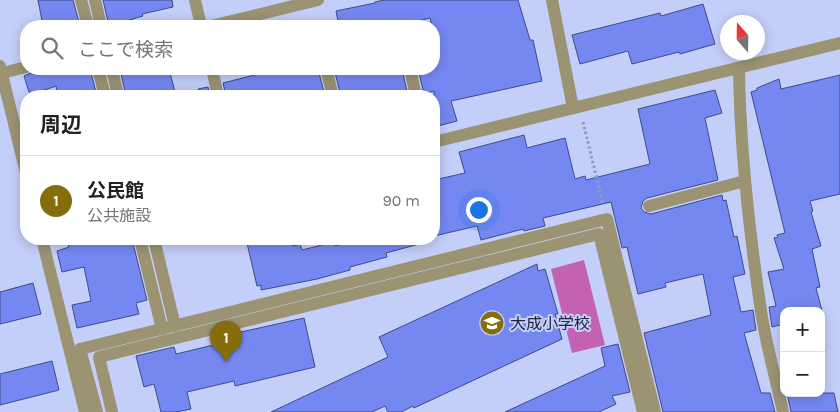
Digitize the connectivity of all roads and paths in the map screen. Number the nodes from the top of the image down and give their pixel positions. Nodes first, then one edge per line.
1 (82, 0) edge
2 (95, 0) edge
3 (195, 0) edge
4 (318, 0) edge
5 (552, 0) edge
6 (87, 20) edge
7 (100, 20) edge
8 (200, 20) edge
9 (229, 20) edge
10 (840, 43) edge
11 (20, 68) edge
12 (739, 68) junction
13 (1, 70) edge
14 (100, 75) edge
15 (113, 75) edge
16 (213, 75) edge
17 (328, 75) edge
18 (411, 75) edge
19 (103, 90) edge
20 (117, 90) edge
21 (217, 90) edge
22 (331, 90) edge
23 (415, 90) edge
24 (576, 107) junction
25 (440, 141) edge
26 (20, 148) edge
27 (745, 181) junction
28 (649, 206) dead end
29 (607, 219) junction
30 (43, 245) edge
31 (142, 245) edge
32 (155, 245) edge
33 (169, 327) junction
34 (85, 412) edge
35 (97, 412) edge
36 (112, 412) edge
37 (643, 412) edge
38 (655, 412) edge
39 (783, 412) edge

1 - 6 street
2 - 7 street
3 - 8 street
4 - 9 street
5 - 24 street
10 - 12 street
11 - 13 street
12 - 24 street
12 - 27 street
13 - 26 street
14 - 19 street
15 - 20 street
16 - 21 street
17 - 22 street
18 - 23 street
24 - 25 street
24 - 29 path
27 - 28 street
27 - 39 street
29 - 33 street
29 - 38 street
30 - 34 street
31 - 33 street
32 - 33 street
33 - 35 street
36 - 37 street

